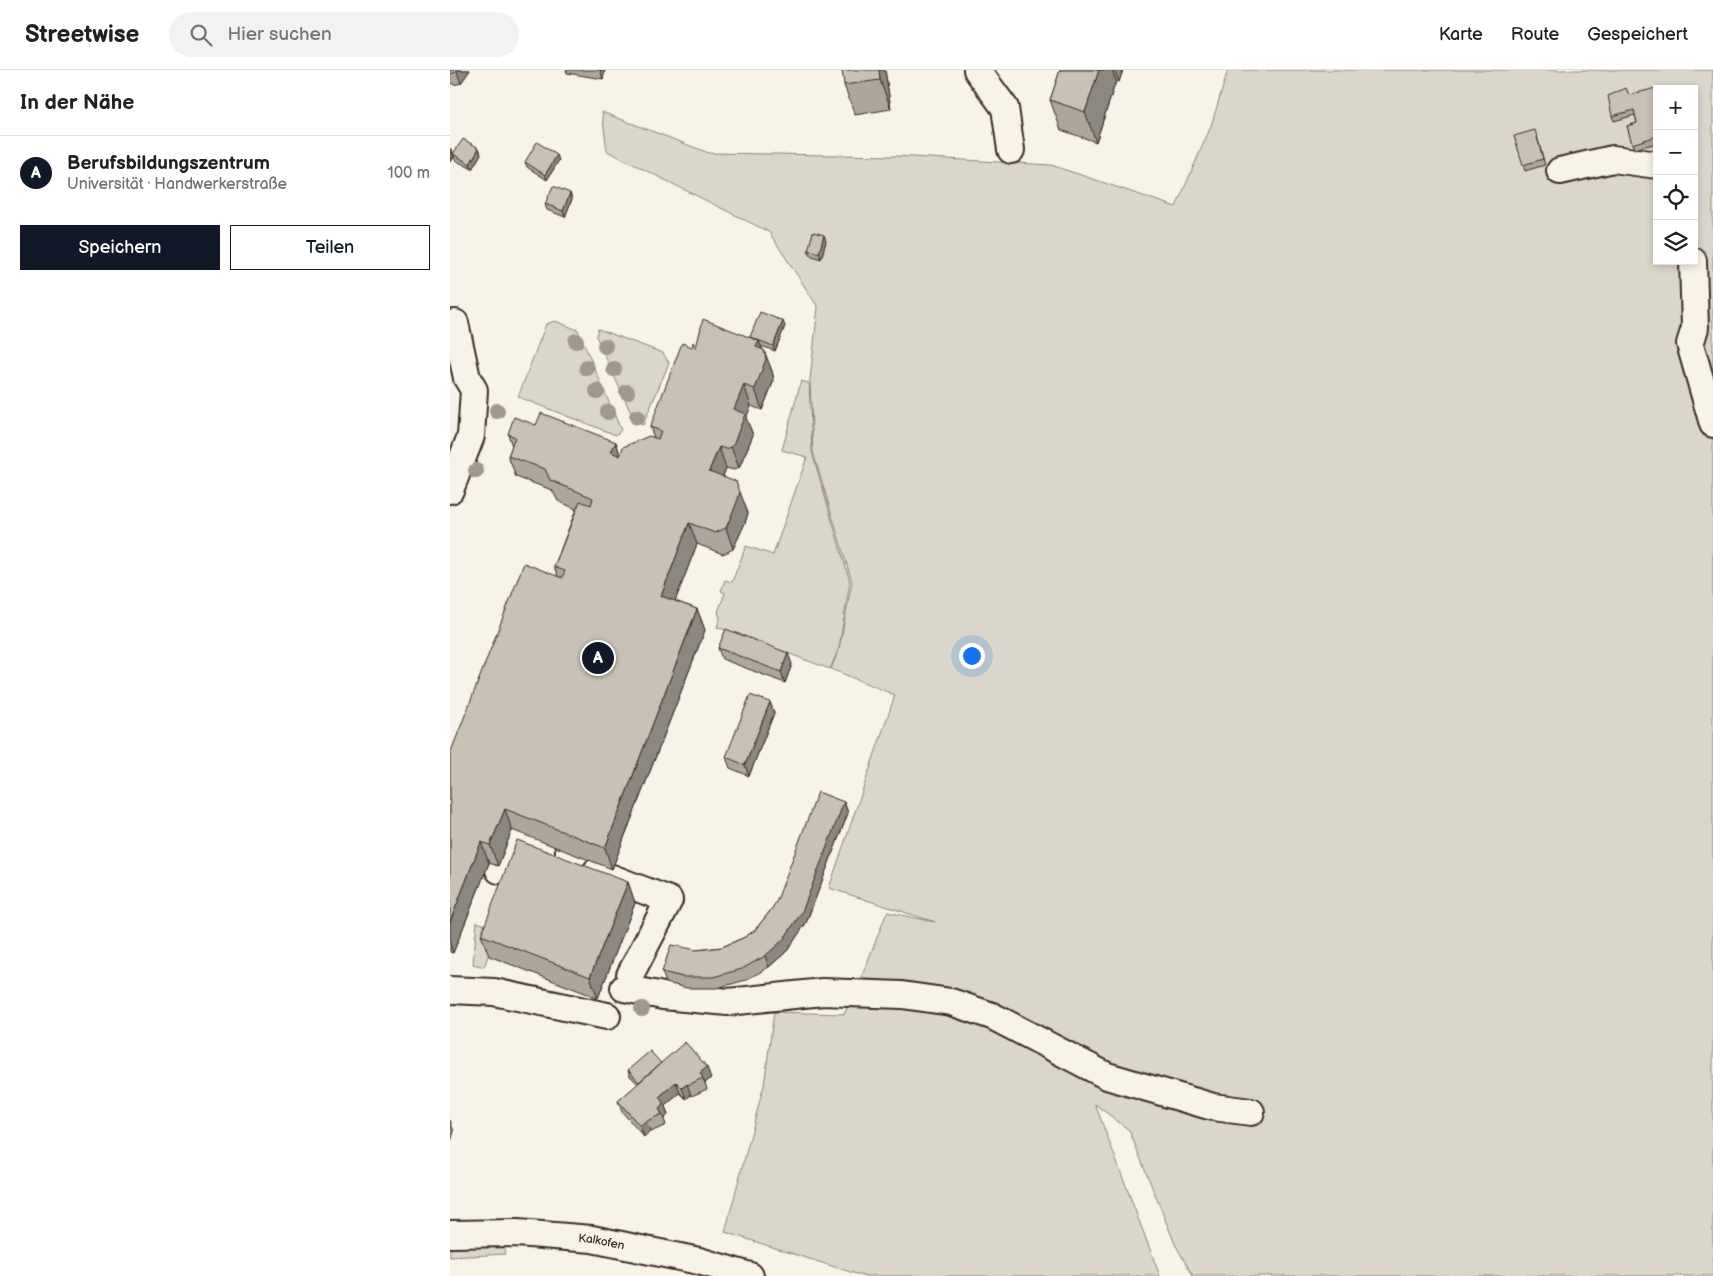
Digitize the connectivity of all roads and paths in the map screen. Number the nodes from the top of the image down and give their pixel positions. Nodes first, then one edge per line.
1 (977, 70) edge
2 (1011, 150) dead end
3 (1653, 164) edge
4 (1560, 171) dead end
5 (1694, 265) edge
6 (455, 323) dead end
7 (1704, 326) edge
8 (1713, 424) edge
9 (450, 490) edge
10 (500, 870) dead end
11 (450, 990) edge
12 (607, 1016) dead end
13 (1251, 1112) dead end
14 (450, 1234) edge
15 (750, 1276) edge

1 - 2 street
3 - 4 street
5 - 7 street
6 - 9 street
7 - 8 street
10 - 13 street
11 - 12 street
14 - 15 street, Kalkofen

